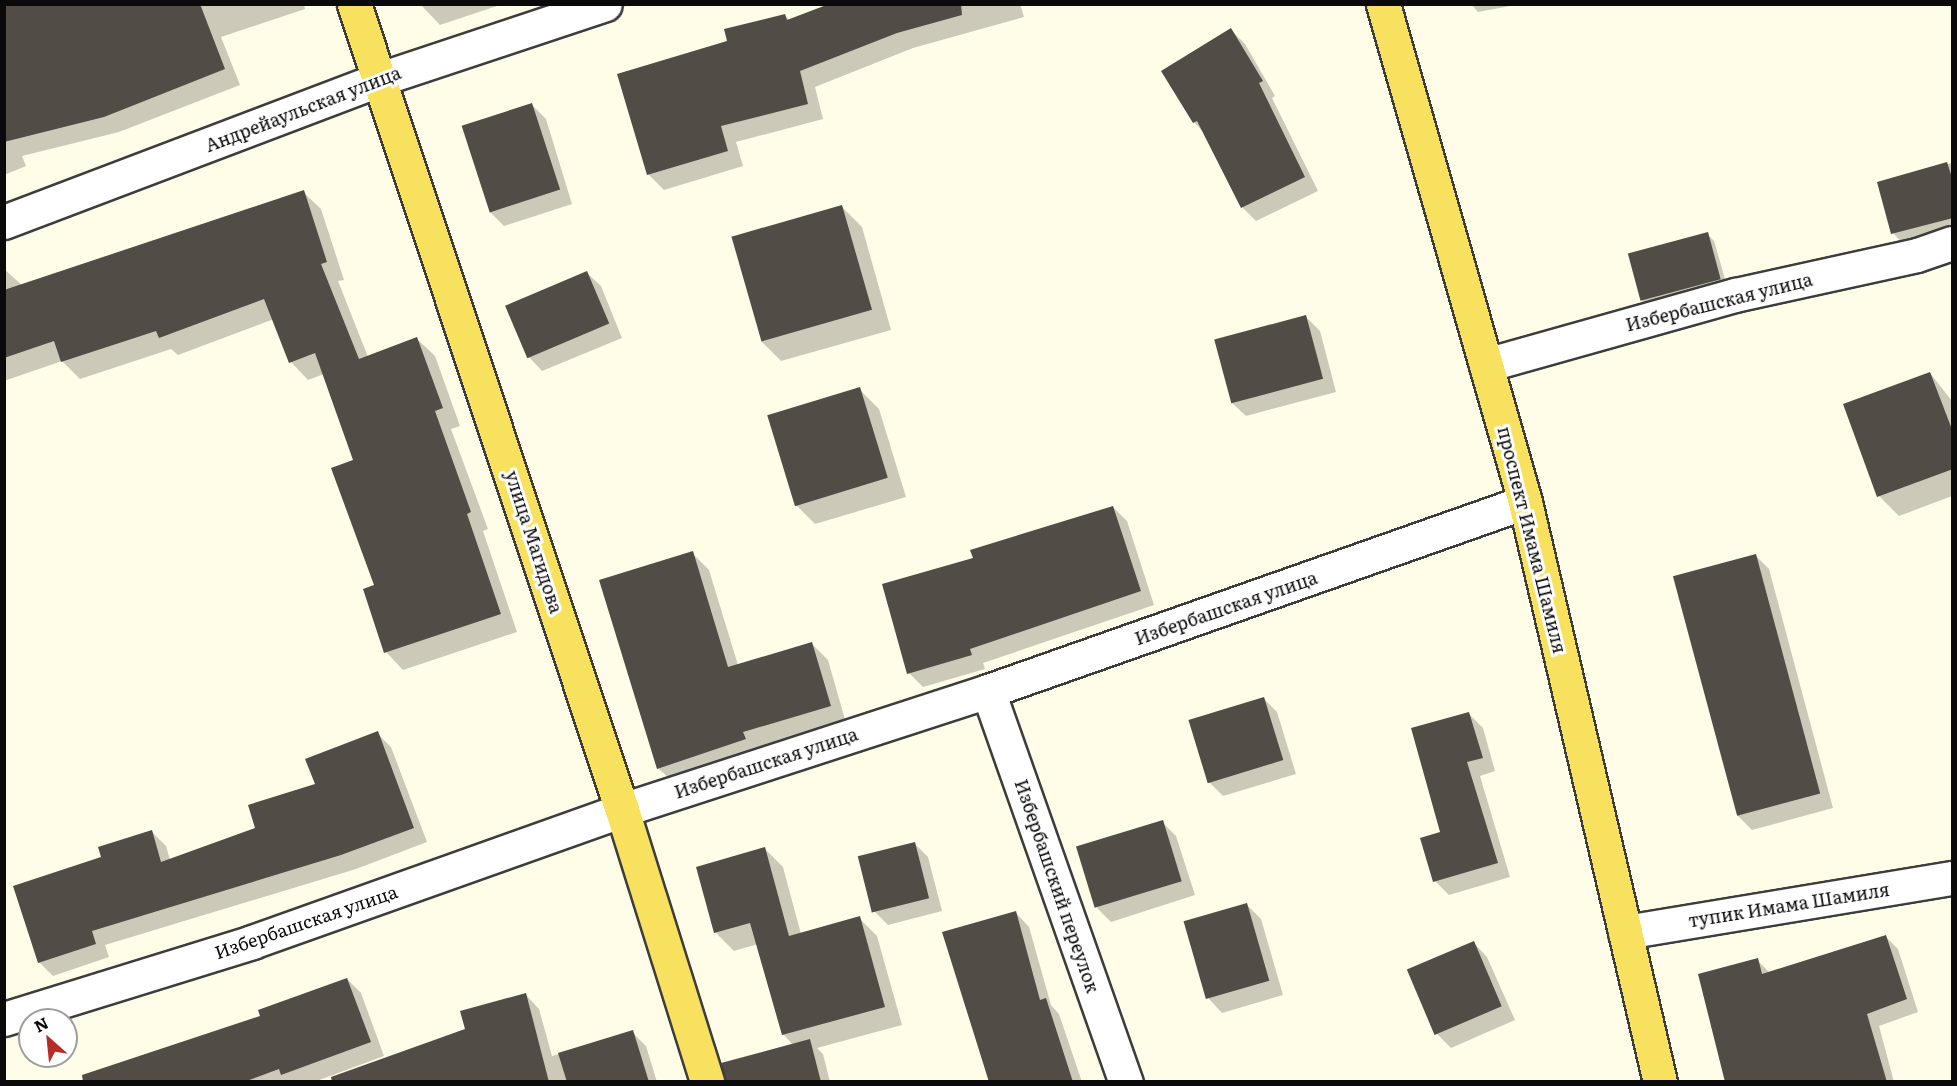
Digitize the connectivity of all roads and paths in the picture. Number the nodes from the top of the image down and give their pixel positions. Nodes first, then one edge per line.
1 (354, 4) edge
2 (605, 4) edge
3 (1383, 4) edge
4 (377, 80) junction
5 (4, 222) edge
6 (1953, 243) edge
7 (1486, 365) junction
8 (1525, 502) junction
9 (988, 691) junction
10 (622, 810) junction
11 (1953, 878) edge
12 (1625, 932) junction
13 (4, 1019) edge
14 (707, 1082) edge
15 (1126, 1082) edge
16 (1660, 1082) edge

1 - 4 main road, улица Магидова
2 - 4 street, Андрейаульская улица
3 - 7 main road, проспект Имама Шамиля
4 - 5 street, Андрейаульская улица
4 - 10 main road, улица Магидова
6 - 7 street, Избербашская улица
7 - 8 main road, проспект Имама Шамиля
8 - 9 street, Избербашская улица
8 - 12 main road, проспект Имама Шамиля
9 - 10 street, Избербашская улица
9 - 15 street, Избербашский переулок
10 - 13 street, Избербашская улица
10 - 14 main road, улица Магидова
11 - 12 street, тупик Имама Шамиля
12 - 16 main road, проспект Имама Шамиля

